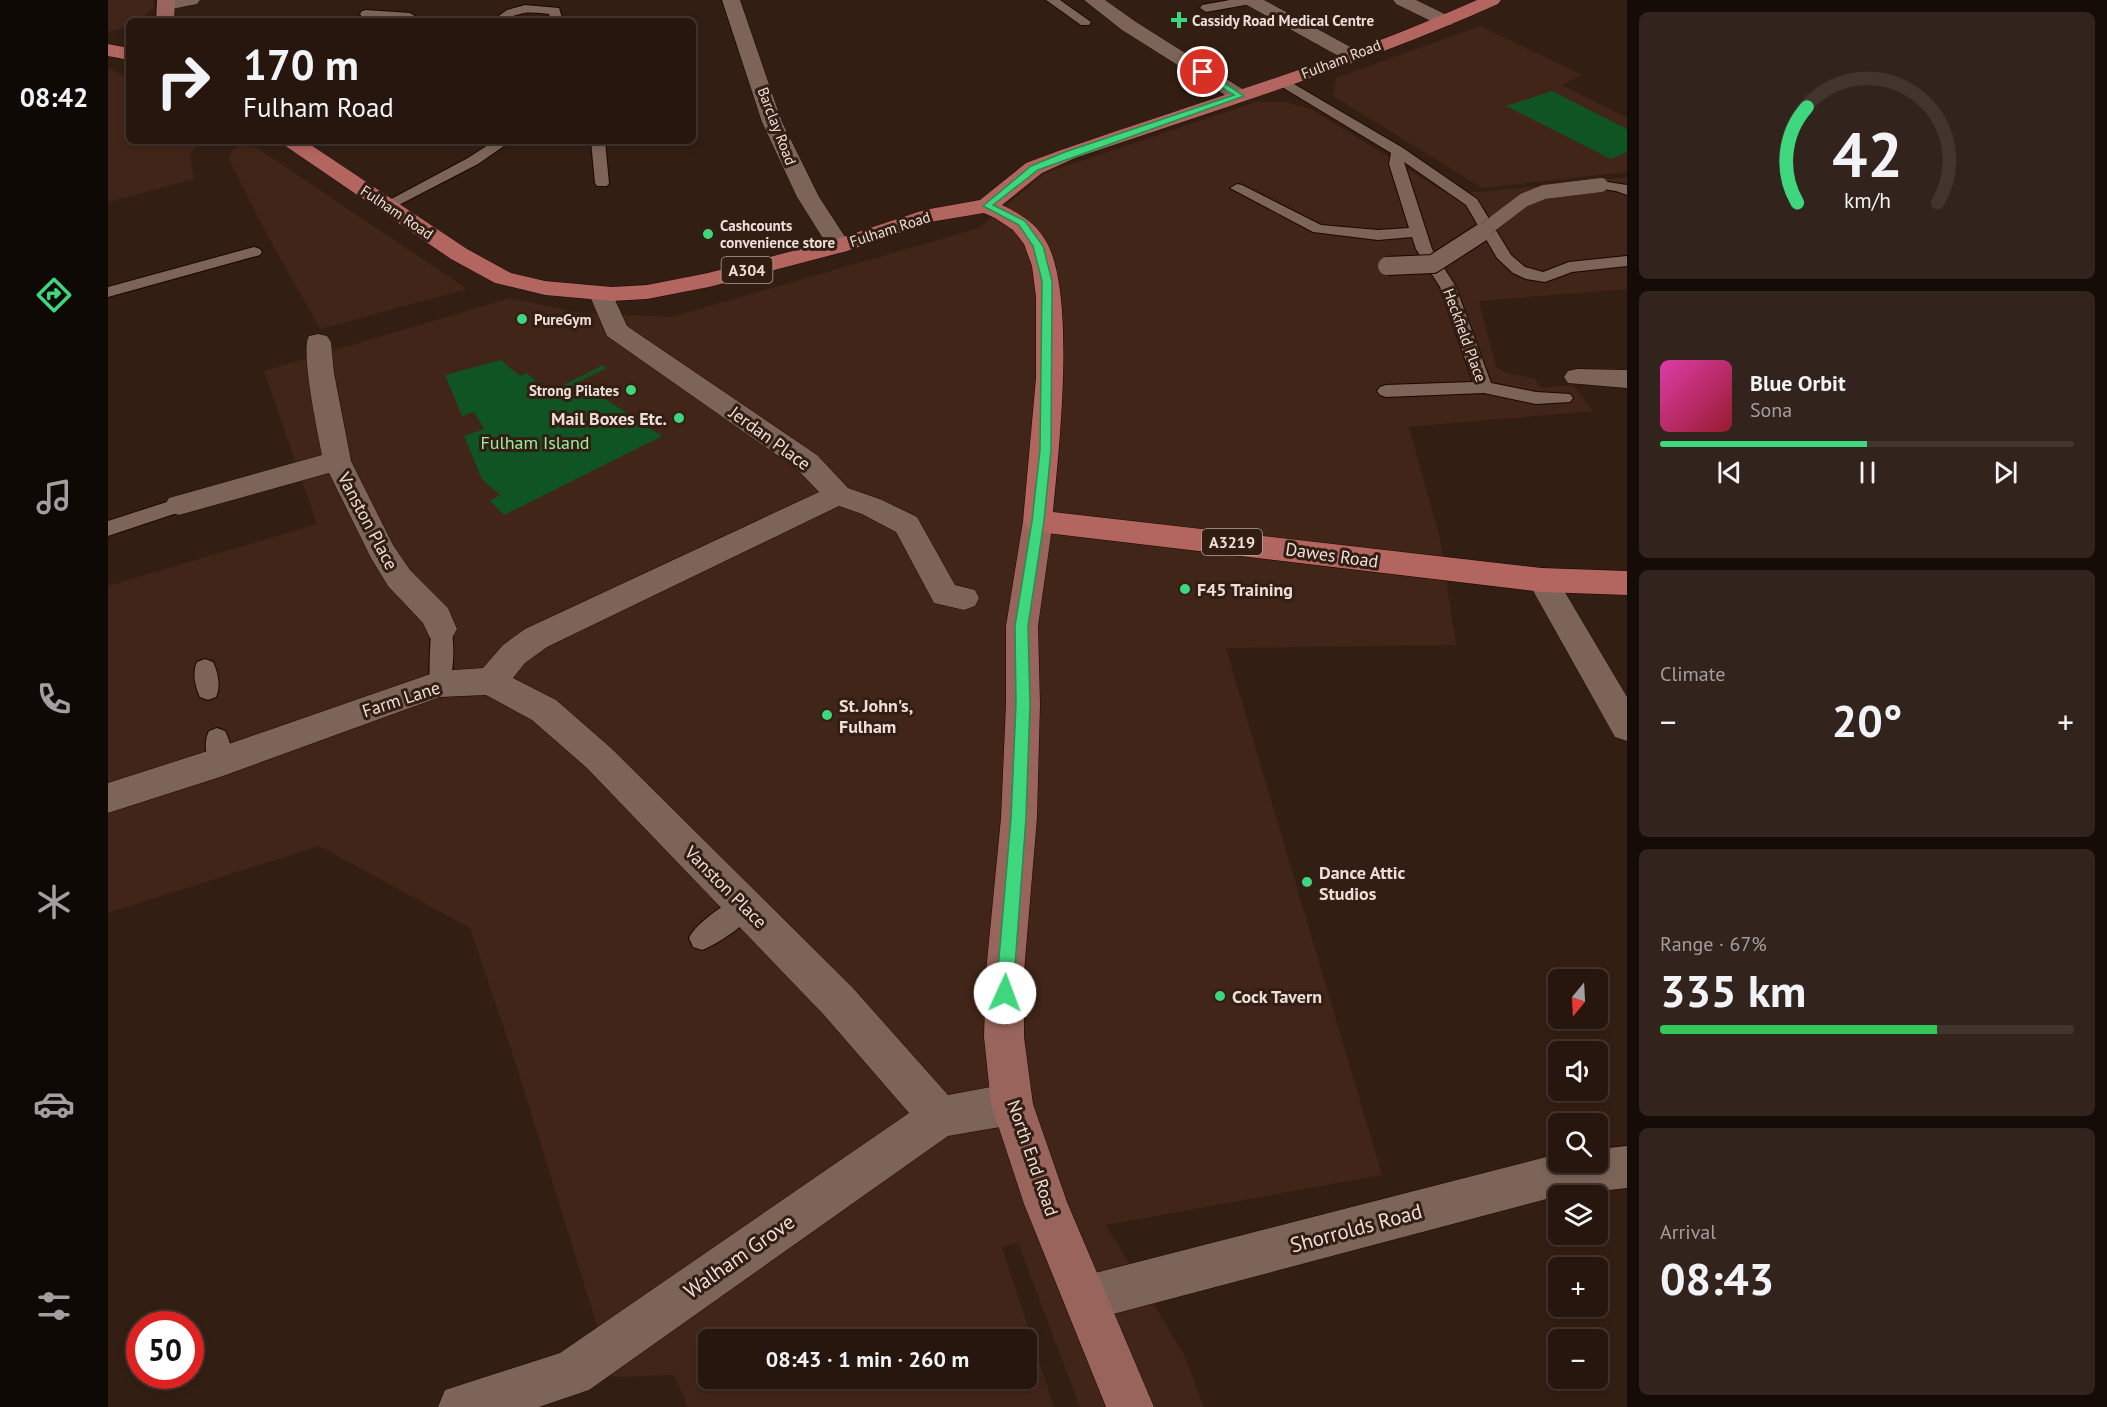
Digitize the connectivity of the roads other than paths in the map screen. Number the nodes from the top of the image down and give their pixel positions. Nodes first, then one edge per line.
1 (191, 0) edge
2 (731, 0) edge
3 (1052, 0) edge
4 (1093, 0) edge
5 (1251, 0) edge
6 (1402, 0) edge
7 (1492, 0) edge
8 (1206, 8) dead end
9 (166, 9) edge
10 (366, 14) dead end
11 (414, 15) edge
12 (502, 18) edge
13 (556, 18) edge
14 (1444, 21) junction
15 (1085, 22) dead end
16 (1349, 54) junction
17 (1282, 81) junction
18 (1240, 96) junction
19 (296, 144) edge
20 (499, 144) edge
21 (598, 144) edge
22 (1398, 151) junction
23 (602, 183) dead end
24 (1237, 189) dead end
25 (1627, 191) edge
26 (387, 205) junction
27 (987, 206) junction
28 (1419, 232) junction
29 (838, 246) junction
30 (254, 252) dead end
31 (1627, 261) edge
32 (1387, 266) dead end
33 (108, 292) edge
34 (601, 294) junction
35 (318, 342) dead end
36 (1627, 379) edge
37 (1485, 387) junction
38 (1571, 387) joint
39 (1386, 391) dead end
40 (337, 461) junction
41 (838, 495) junction
42 (179, 505) joint
43 (1038, 521) junction
44 (108, 529) edge
45 (1542, 580) junction
46 (1627, 583) edge
47 (964, 598) dead end
48 (441, 629) joint
49 (205, 668) dead end
50 (491, 681) junction
51 (438, 684) junction
52 (208, 691) dead end
53 (1627, 727) edge
54 (108, 798) edge
55 (746, 906) junction
56 (702, 938) dead end
57 (1012, 1104) junction
58 (940, 1117) junction
59 (1627, 1167) edge
60 (1087, 1298) junction
61 (462, 1407) edge
62 (1130, 1407) edge

1 - 9 street
2 - 29 street, Barclay Road
3 - 15 lane
4 - 18 street
5 - 8 lane
5 - 16 street
6 - 14 street
7 - 14 main road, Fulham Road / A304
10 - 11 lane
12 - 13 lane
14 - 16 main road, Fulham Road / A304
16 - 17 main road, Fulham Road / A304
17 - 18 main road, Fulham Road / A304
17 - 22 lane
18 - 27 main road, Fulham Road / A304
19 - 26 main road, Fulham Road / A304
20 - 26 lane
21 - 23 lane
22 - 28 lane, Heckfield Place
22 - 31 lane
24 - 28 lane
25 - 32 lane, bridge
26 - 34 main road, Fulham Road / A304
27 - 29 main road, Fulham Road / A304
27 - 43 main road, North End Road
28 - 37 lane, Heckfield Place
29 - 34 main road, Fulham Road / A304
30 - 33 lane
34 - 41 street, Jerdan Place
35 - 40 street, Vanston Place
36 - 38 street
37 - 38 lane
37 - 39 lane, Heckfield Place
40 - 42 street
40 - 48 street, Vanston Place
41 - 47 street, Jerdan Place
41 - 50 street
42 - 44 lane
43 - 45 main road, Dawes Road / A3219
43 - 57 main road, North End Road
45 - 46 main road, Dawes Road / A3219
45 - 53 street
48 - 51 lane, Vanston Place
49 - 52 lane
50 - 51 street, Farm Lane
50 - 55 street, Vanston Place
51 - 54 street, Farm Lane
55 - 56 lane
55 - 58 street, Vanston Place
57 - 58 street, Walham Grove
57 - 60 main road, North End Road
58 - 61 street, Walham Grove
59 - 60 street, Shorrolds Road
60 - 62 main road, North End Road

